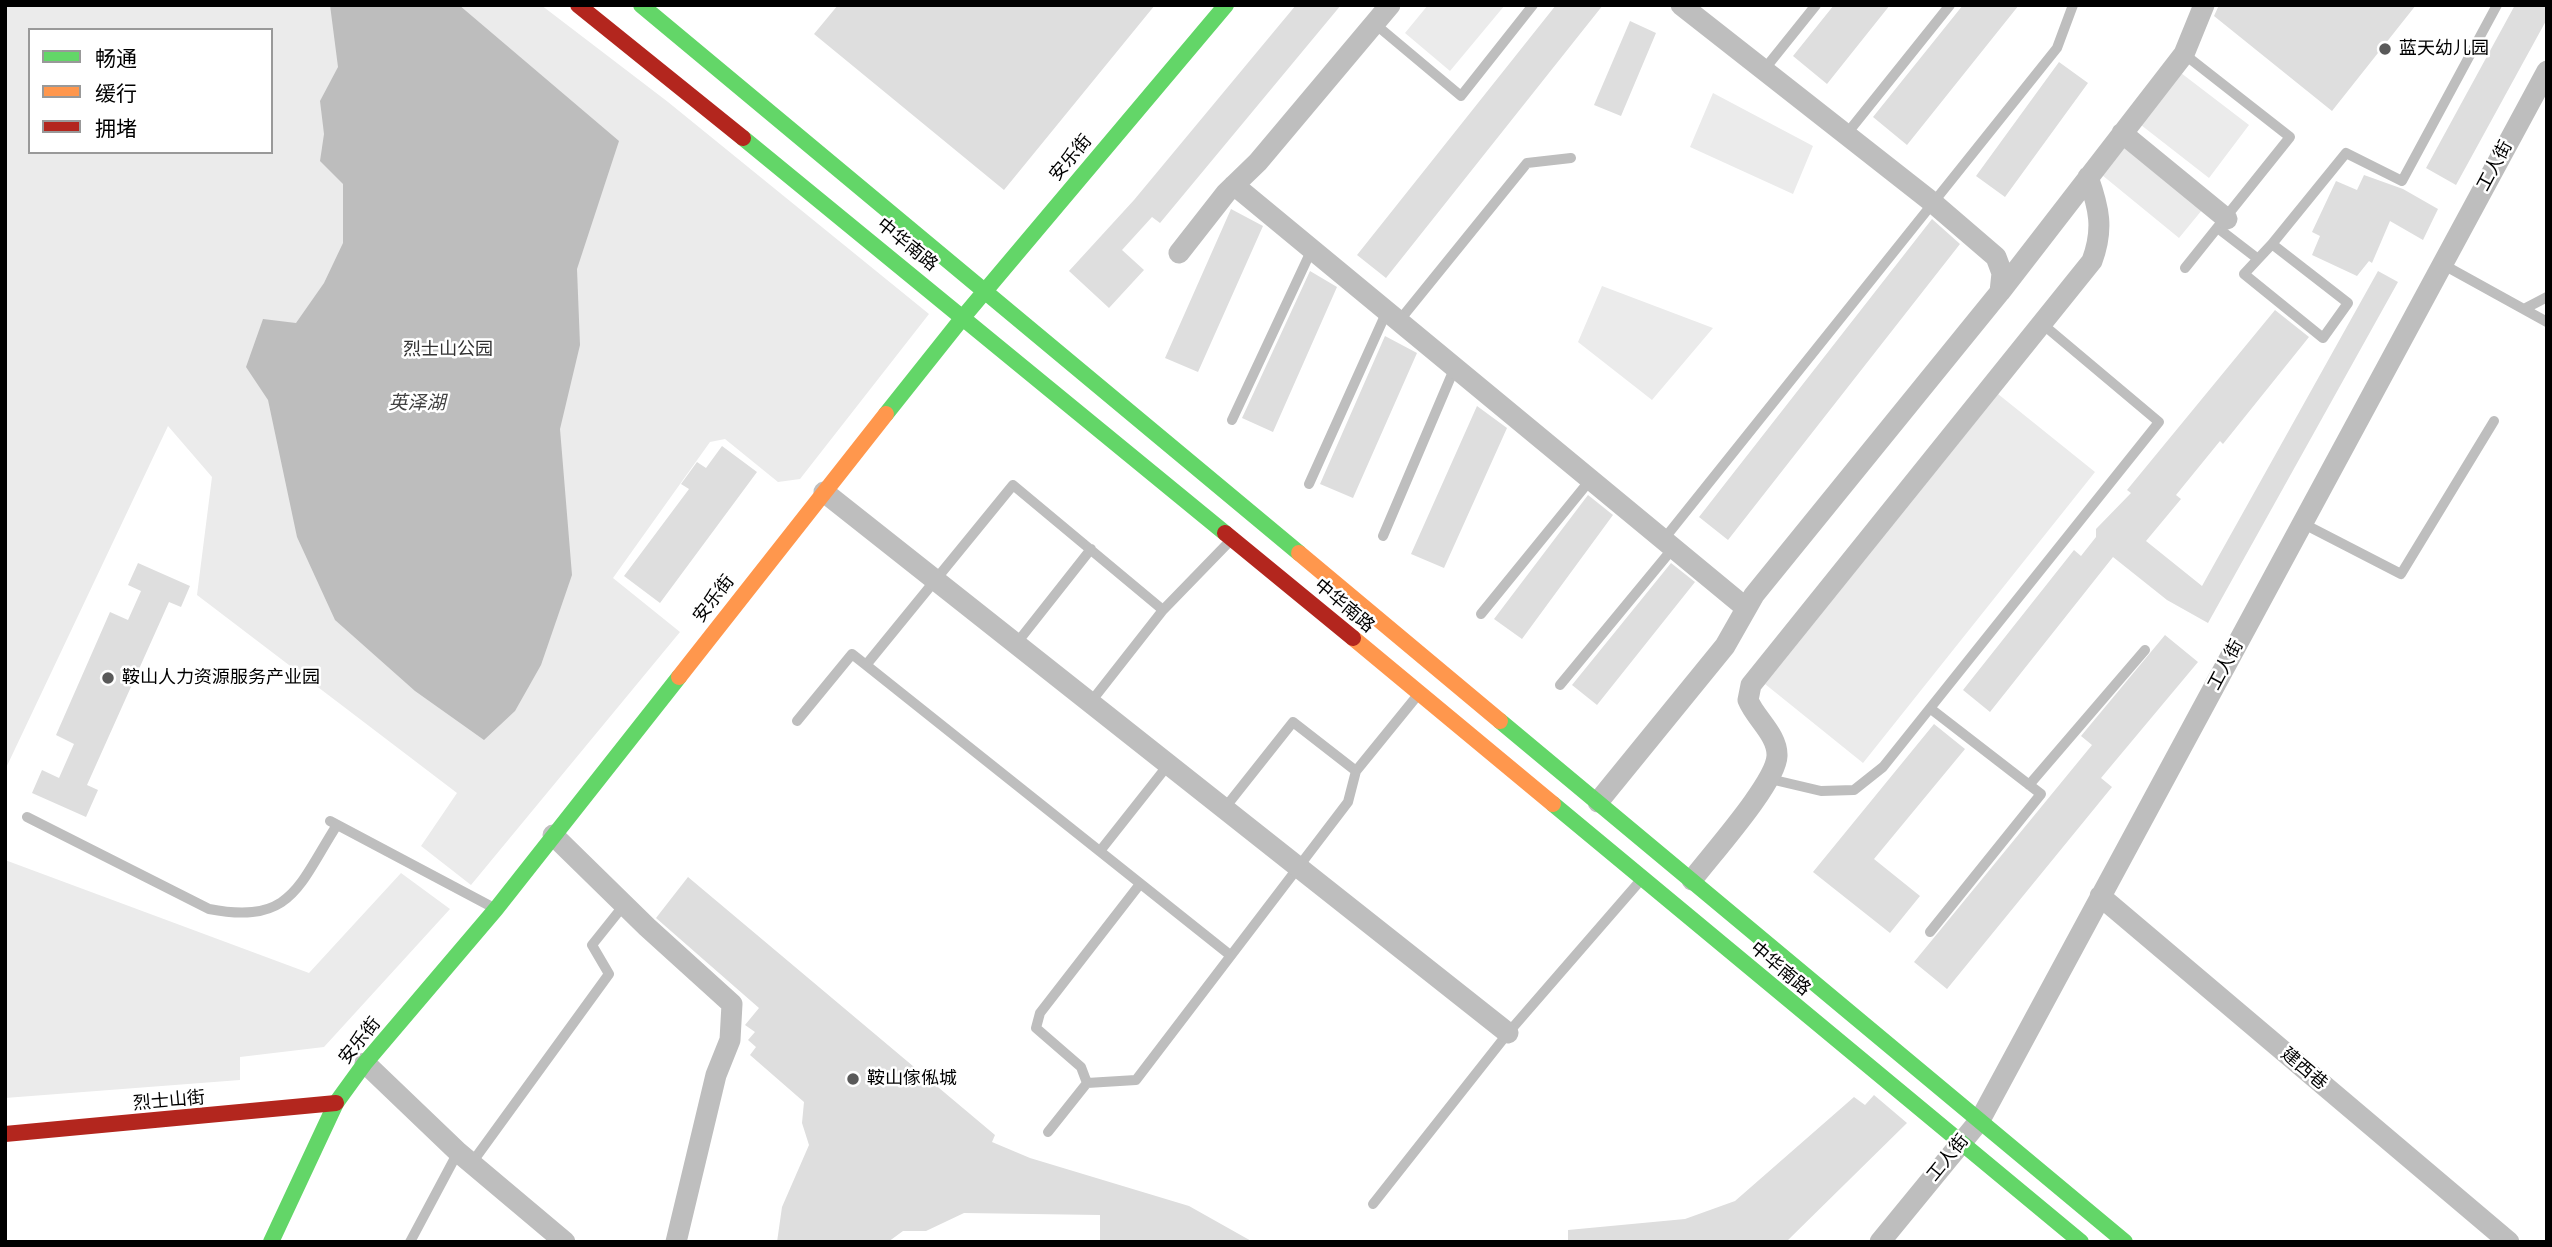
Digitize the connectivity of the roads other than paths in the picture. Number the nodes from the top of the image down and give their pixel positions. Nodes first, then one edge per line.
1 (578, 5) edge
2 (641, 5) edge
3 (1226, 5) edge
4 (1390, 5) edge
5 (1533, 5) edge
6 (1816, 5) edge
7 (1950, 5) edge
8 (2073, 5) edge
9 (2204, 5) edge
10 (2497, 5) edge
11 (1684, 6) edge
12 (1374, 24) junction
13 (2184, 54) junction
14 (1763, 71) junction
15 (2547, 71) edge
16 (2122, 134) junction
17 (1845, 136) junction
18 (1571, 158) dead end
19 (2088, 177) junction
20 (1234, 185) junction
21 (1932, 202) junction
22 (2223, 224) junction
23 (2272, 244) junction
24 (1312, 250) junction
25 (2032, 250) junction
26 (1178, 253) dead end
27 (1996, 257) junction
28 (2258, 259) junction
29 (2442, 264) junction
30 (2185, 268) dead end
31 (984, 291) junction
32 (2000, 292) junction
33 (2547, 297) edge
34 (2524, 309) junction
35 (964, 316) junction
36 (1393, 316) junction
37 (2040, 321) junction
38 (2547, 322) edge
39 (1455, 367) junction
40 (1232, 420) dead end
41 (2494, 421) dead end
42 (1591, 479) junction
43 (1309, 484) dead end
44 (824, 492) junction
45 (2302, 523) junction
46 (1383, 536) dead end
47 (1232, 539) junction
48 (1669, 543) junction
49 (1091, 549) junction
50 (937, 582) junction
51 (1746, 608) junction
52 (1163, 610) junction
53 (1481, 614) dead end
54 (1016, 644) junction
55 (2145, 650) dead end
56 (866, 665) junction
57 (1560, 685) dead end
58 (1419, 694) junction
59 (1090, 703) junction
60 (1931, 709) junction
61 (797, 721) dead end
62 (1168, 765) junction
63 (1356, 771) junction
64 (1770, 779) junction
65 (2029, 785) junction
66 (1598, 802) junction
67 (1224, 809) junction
68 (27, 817) dead end
69 (553, 835) junction
70 (1100, 851) junction
71 (1296, 867) junction
72 (1642, 879) junction
73 (1692, 880) junction
74 (1140, 884) junction
75 (2100, 896) junction
76 (624, 905) junction
77 (496, 909) junction
78 (1930, 932) dead end
79 (1230, 955) junction
80 (1508, 1033) junction
81 (365, 1063) junction
82 (1087, 1083) junction
83 (336, 1102) junction
84 (1980, 1120) junction
85 (1048, 1132) dead end
86 (5, 1134) edge
87 (1960, 1144) junction
88 (464, 1158) junction
89 (1373, 1204) dead end
90 (271, 1242) edge
91 (410, 1242) edge
92 (565, 1242) edge
93 (676, 1242) edge
94 (1880, 1242) edge
95 (2081, 1242) edge
96 (2125, 1242) edge
97 (2509, 1242) edge

1 - 35 main road, 中华南路
2 - 31 main road, 中华南路
3 - 31 main road, 安乐街
4 - 12 street
5 - 12 lane
6 - 14 lane
7 - 17 lane
8 - 21 lane
9 - 13 street
10 - 23 lane
11 - 14 street
12 - 20 street
13 - 16 street
13 - 22 lane
14 - 17 street
15 - 29 street, 工人街
16 - 19 street
16 - 22 street
17 - 21 street
18 - 36 lane
19 - 25 street
19 - 37 street
20 - 24 street
20 - 26 street
21 - 27 street
21 - 48 lane
22 - 28 lane
22 - 30 lane
23 - 28 lane
23 - 28 lane
24 - 36 street
24 - 40 lane
25 - 27 street
25 - 32 street
27 - 32 street
29 - 34 lane
29 - 45 street, 工人街
31 - 35 main road, 安乐街
31 - 66 main road, 中华南路
32 - 51 street
33 - 34 lane
34 - 38 lane
35 - 44 main road, 安乐街
35 - 47 main road, 中华南路
36 - 39 street
36 - 43 lane
37 - 60 lane
37 - 64 street
39 - 42 street
39 - 46 lane
41 - 45 lane
42 - 48 street
42 - 53 lane
44 - 50 street
44 - 69 main road, 安乐街
45 - 75 street, 工人街
47 - 52 lane
47 - 58 main road, 中华南路
48 - 51 street
48 - 57 lane
49 - 50 lane
49 - 52 lane
49 - 54 lane
50 - 54 street
50 - 56 lane
51 - 66 street
52 - 59 lane
54 - 59 street
55 - 65 lane
56 - 61 lane
56 - 70 lane
58 - 63 lane
58 - 72 main road, 中华南路
59 - 62 street
60 - 64 lane
60 - 65 lane
62 - 67 street
62 - 70 lane
63 - 67 lane
63 - 71 lane
64 - 73 street
65 - 78 lane
66 - 73 main road, 中华南路
67 - 71 street
68 - 77 lane
69 - 76 street
69 - 77 main road, 安乐街
70 - 74 lane
71 - 79 lane
71 - 80 street
72 - 80 lane
72 - 87 main road, 中华南路
73 - 84 main road, 中华南路
74 - 79 lane
74 - 82 lane
75 - 84 street, 工人街
75 - 97 street, 建西巷
76 - 88 lane
76 - 93 street
77 - 81 main road, 安乐街
79 - 82 lane
80 - 89 lane
81 - 83 main road, 安乐街
81 - 88 street
82 - 85 lane
83 - 86 main road, 烈士山街
83 - 90 main road, 安乐街
84 - 87 street, 工人街
84 - 96 main road, 中华南路
87 - 94 street, 工人街
87 - 95 main road, 中华南路
88 - 91 lane
88 - 92 street

